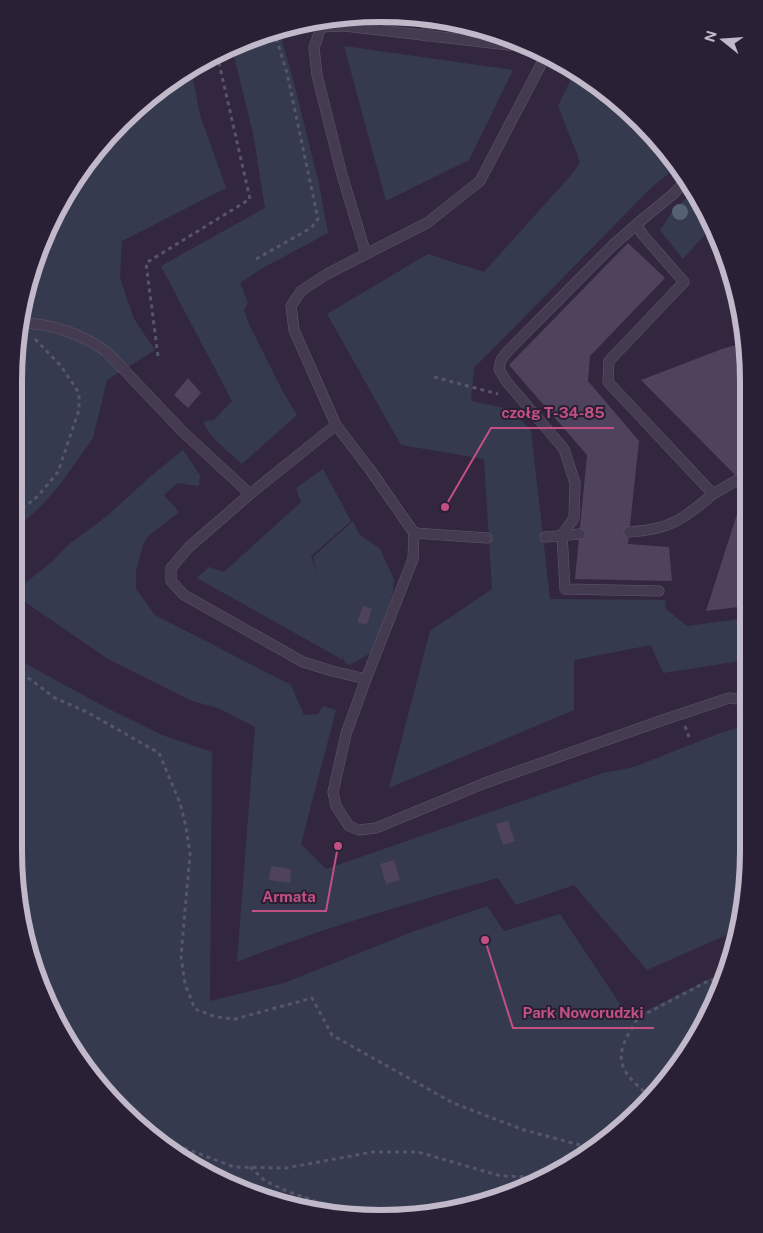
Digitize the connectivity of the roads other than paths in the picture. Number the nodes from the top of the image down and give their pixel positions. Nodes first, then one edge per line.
1 (428, 26) edge
2 (330, 27) edge
3 (321, 28) edge
4 (427, 36) junction
5 (504, 45) edge
6 (543, 62) edge
7 (682, 185) edge
8 (636, 225) junction
9 (366, 254) junction
10 (27, 324) edge
11 (336, 425) junction
12 (739, 479) dead end
13 (250, 494) junction
14 (713, 494) junction
15 (629, 532) dead end
16 (414, 533) junction
17 (580, 534) dead end
18 (562, 535) junction
19 (545, 537) dead end
20 (487, 538) dead end
21 (659, 590) dead end
22 (366, 679) junction
23 (740, 699) edge

1 - 4 lane
2 - 4 lane
3 - 9 lane
4 - 5 lane
6 - 9 lane
7 - 8 lane
8 - 14 lane
8 - 18 lane
9 - 11 lane
10 - 13 lane
11 - 13 lane
11 - 16 lane
12 - 14 lane
13 - 22 lane
14 - 15 lane
16 - 20 lane
16 - 22 lane
17 - 18 lane
18 - 19 lane
18 - 21 lane
22 - 23 lane

